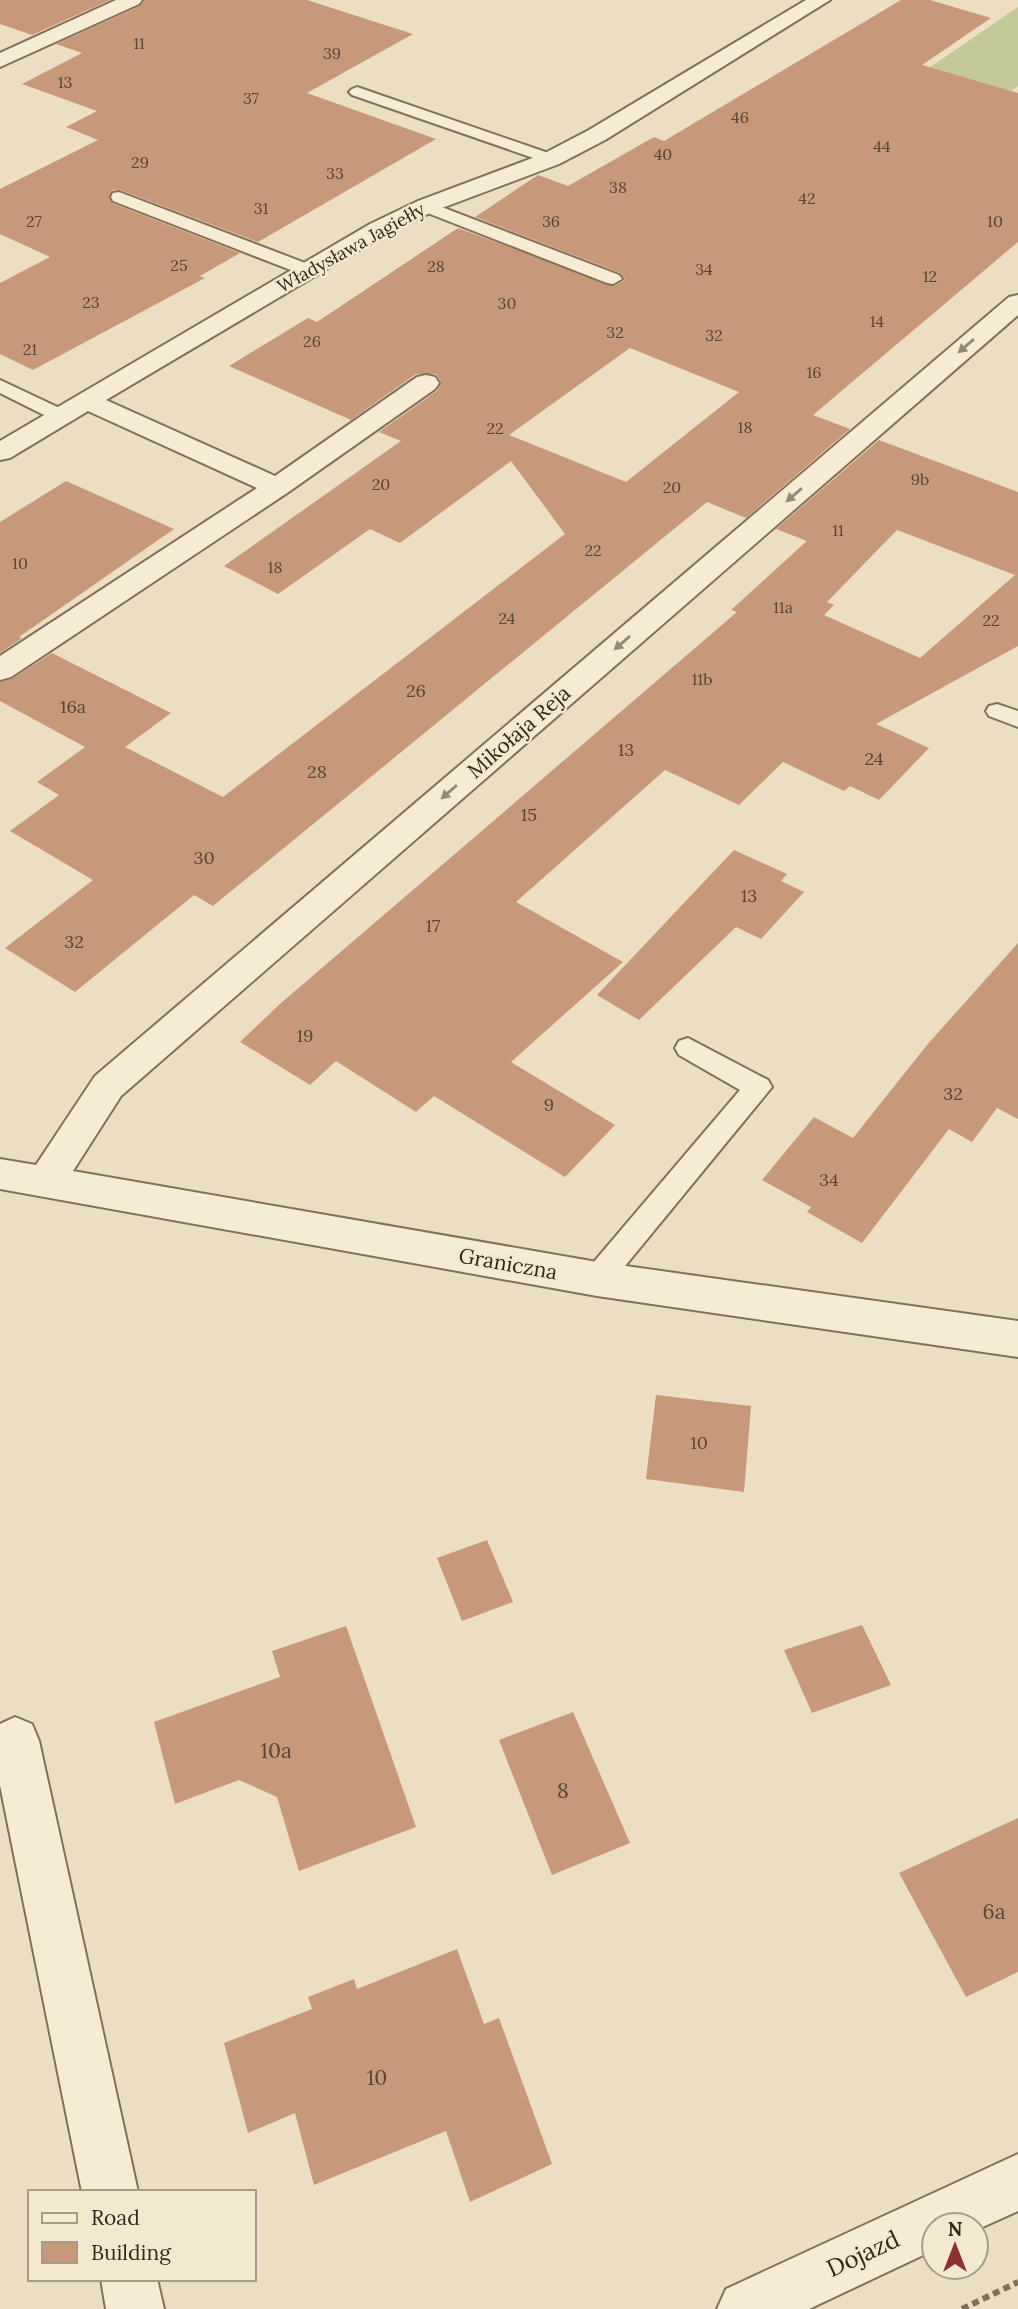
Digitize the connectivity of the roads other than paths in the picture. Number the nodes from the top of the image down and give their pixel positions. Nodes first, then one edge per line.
1 (132, 0) edge
2 (820, 0) edge
3 (73, 3) dead end
4 (103, 13) junction
5 (0, 61) edge
6 (357, 92) dead end
7 (551, 159) junction
8 (120, 197) dead end
9 (426, 206) junction
10 (307, 270) junction
11 (613, 279) dead end
12 (1018, 302) edge
13 (426, 383) dead end
14 (0, 386) edge
15 (86, 401) junction
16 (61, 415) junction
17 (0, 452) edge
18 (277, 487) junction
19 (0, 670) edge
20 (688, 1048) dead end
21 (0, 1174) edge
22 (45, 1183) junction
23 (597, 1279) junction
24 (1017, 1332) edge
25 (15, 1741) dead end
26 (1018, 2182) edge
27 (110, 2190) edge
28 (129, 2281) edge
29 (135, 2309) edge
30 (746, 2309) edge

1 - 4 street
2 - 7 street, Władysława Jagiełły
3 - 4 street
4 - 5 street
6 - 7 lane
7 - 9 street, Władysława Jagiełły
8 - 10 lane
9 - 10 street, Władysława Jagiełły
9 - 11 lane
10 - 15 street, Władysława Jagiełły
12 -> 22 street, Mikołaja Reja
13 - 18 street
14 - 16 lane
15 - 16 street, Władysława Jagiełły
15 - 18 street
16 - 17 street, Władysława Jagiełły
18 - 19 street
20 - 23 lane
21 - 22 street, Graniczna
22 - 23 street, Graniczna
23 - 24 street, Graniczna
25 - 27 street
26 - 30 street, Dojazd
28 - 29 street

